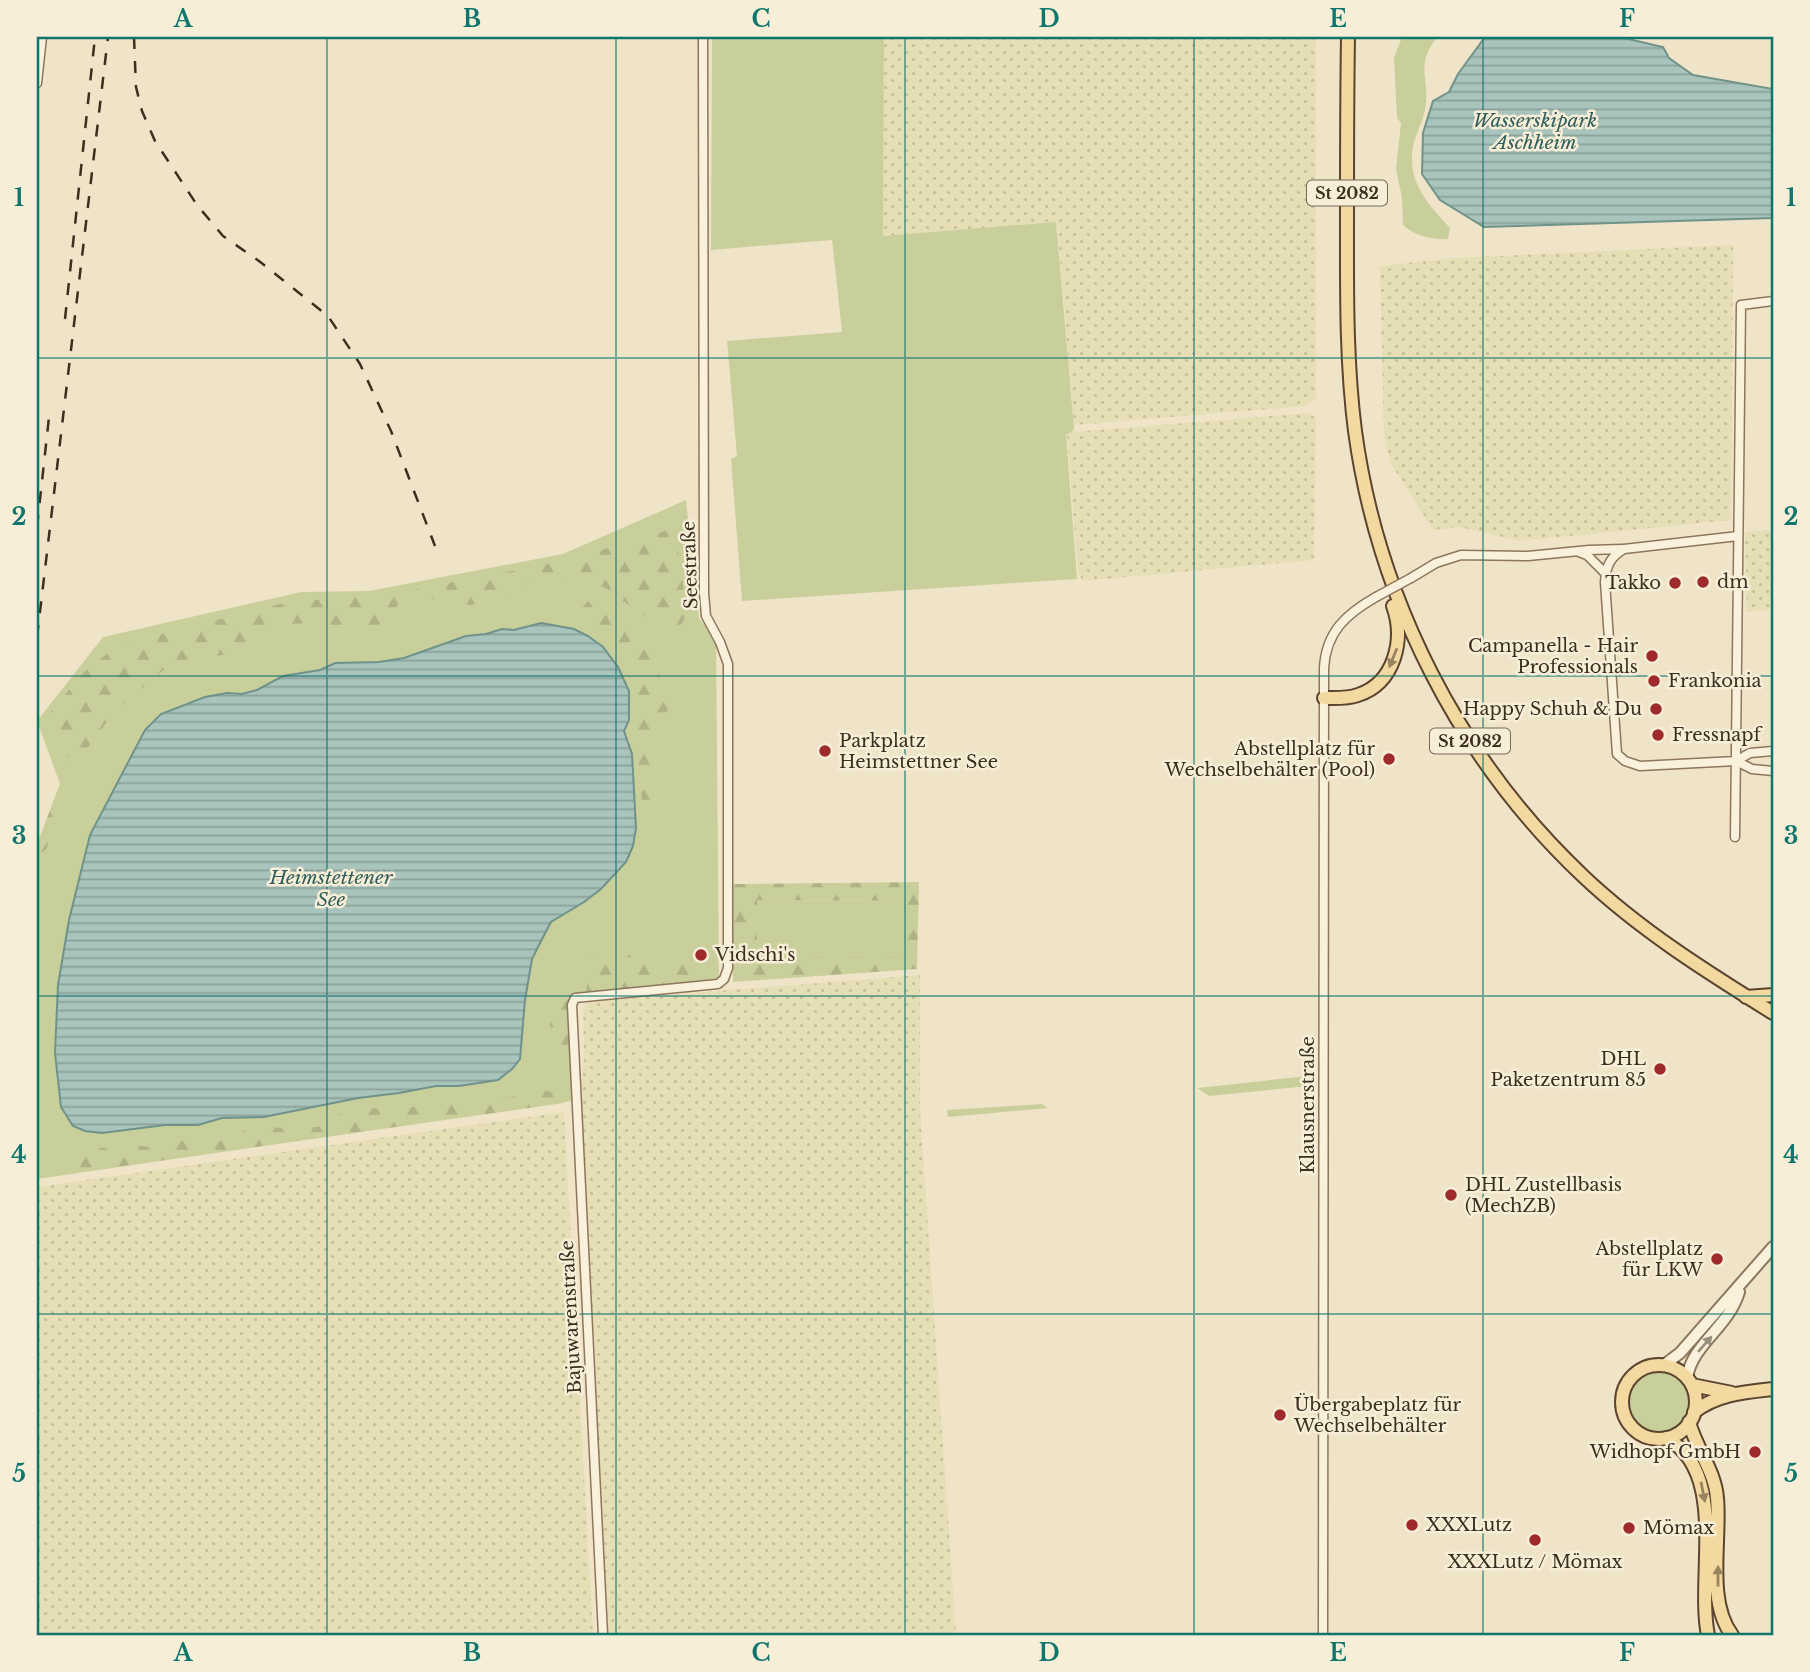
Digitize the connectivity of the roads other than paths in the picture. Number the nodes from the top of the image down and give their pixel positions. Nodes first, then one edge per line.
1 (42, 37) edge
2 (703, 37) edge
3 (1348, 37) edge
4 (37, 83) edge
5 (1773, 301) edge
6 (1738, 537) junction
7 (1380, 545) junction
8 (1624, 549) junction
9 (1579, 552) junction
10 (1605, 573) junction
11 (1324, 698) junction
12 (1773, 751) edge
13 (1735, 761) junction
14 (1773, 771) edge
15 (1735, 837) dead end
16 (1773, 995) edge
17 (1746, 997) junction
18 (575, 998) joint
19 (1773, 1013) edge
20 (1773, 1247) edge
21 (1740, 1287) junction
22 (1664, 1365) junction
23 (1690, 1382) junction
24 (1773, 1389) edge
25 (1735, 1393) junction
26 (1692, 1417) junction
27 (1666, 1438) junction
28 (603, 1635) edge
29 (1323, 1635) edge
30 (1707, 1635) edge
31 (1732, 1635) edge

1 - 4 street
2 - 18 street, Seestraße
3 - 7 main road, St 2082
5 - 6 street
6 - 8 street
6 - 13 street
7 -> 11 main road
7 - 17 main road, St 2082
8 - 9 street
8 - 10 street
9 - 10 street
9 - 11 street, Klausnerstraße, bridge
10 - 13 street
11 - 29 street, Klausnerstraße
12 - 13 street
12 - 14 street
13 - 14 street
13 - 15 street
16 - 17 main road
17 - 19 main road, St 2082
18 - 28 street, Bajuwarenstraße
20 - 21 street
21 - 22 street
23 -> 21 street
22 - 23 main road
22 - 27 main road
23 - 25 main road
23 - 26 main road
24 - 25 main road
25 - 26 main road
26 - 27 main road
31 -> 26 main road
27 -> 30 main road

